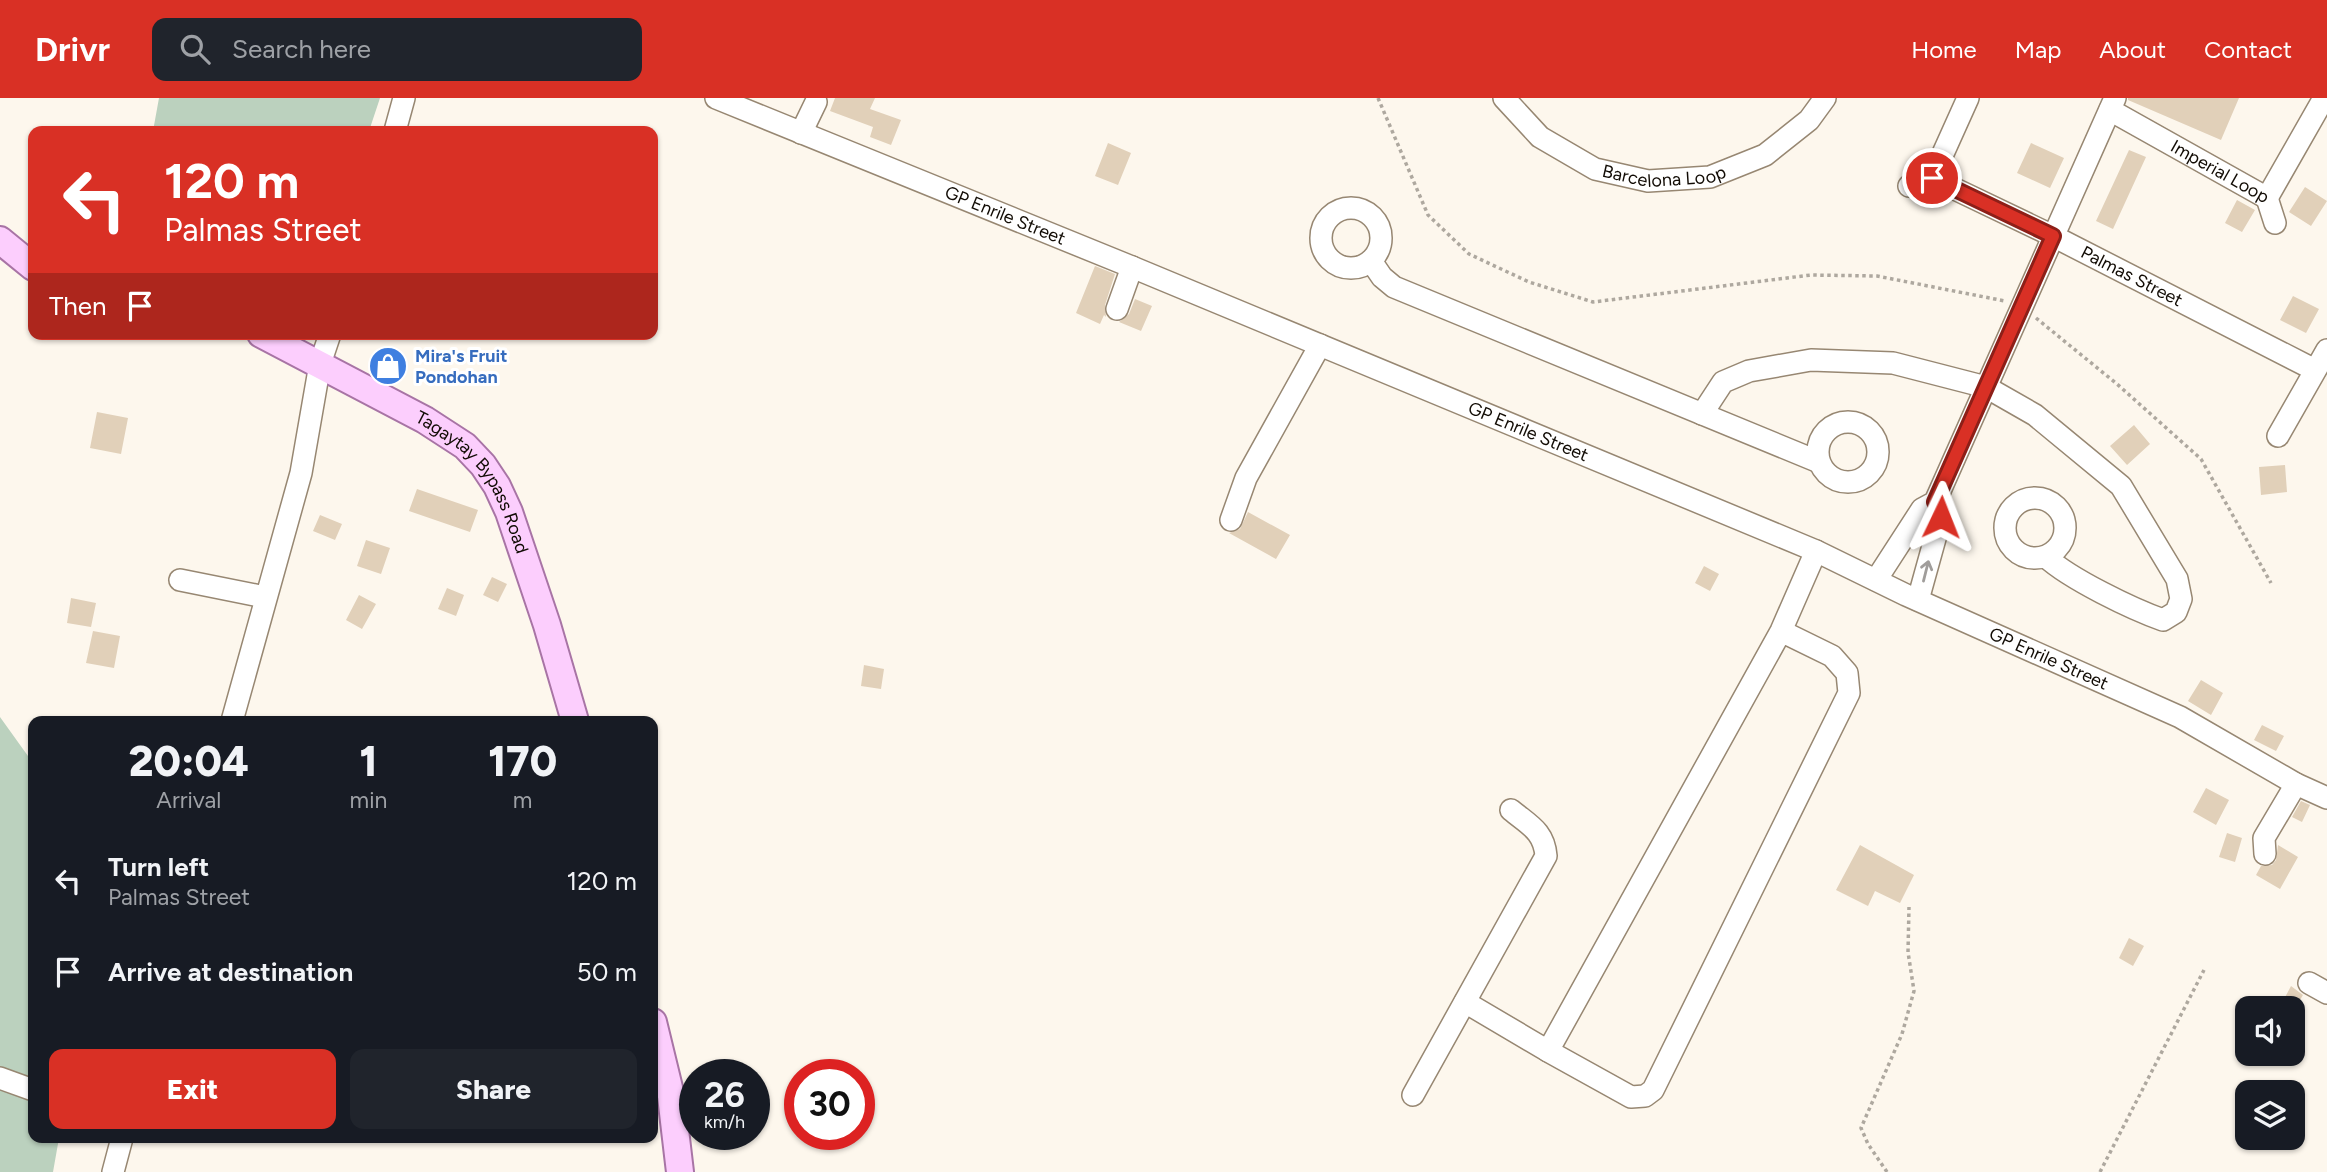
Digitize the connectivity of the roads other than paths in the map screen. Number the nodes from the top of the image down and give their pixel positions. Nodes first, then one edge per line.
1 (404, 98) edge
2 (716, 98) edge
3 (1504, 98) edge
4 (1825, 98) edge
5 (1968, 98) edge
6 (2325, 98) edge
7 (816, 102) dead end
8 (2112, 104) edge
9 (396, 126) edge
10 (801, 133) junction
11 (1932, 178) junction
12 (1909, 186) dead end
13 (2267, 198) junction
14 (2275, 223) dead end
15 (2053, 236) junction
16 (0, 240) edge
17 (1371, 261) dead end
18 (28, 264) edge
19 (1132, 267) junction
20 (1117, 309) dead end
21 (273, 340) edge
22 (328, 340) edge
23 (1320, 345) junction
24 (2327, 351) edge
25 (320, 364) junction
26 (2315, 370) junction
27 (1986, 387) junction
28 (1702, 414) junction
29 (2278, 436) dead end
30 (1819, 463) dead end
31 (1935, 502) junction
32 (1231, 520) dead end
33 (1816, 551) junction
34 (2046, 557) dead end
35 (180, 580) dead end
36 (1876, 580) junction
37 (265, 597) junction
38 (1918, 600) junction
39 (1781, 631) junction
40 (233, 716) edge
41 (574, 716) edge
42 (2296, 784) junction
43 (2327, 798) edge
44 (1511, 810) dead end
45 (2265, 854) dead end
46 (1465, 1002) junction
47 (658, 1043) edge
48 (1548, 1051) junction
49 (0, 1078) edge
50 (28, 1088) edge
51 (1413, 1095) dead end
52 (121, 1143) edge
53 (113, 1172) edge
54 (680, 1172) edge

1 - 9 street
2 - 10 street, GP Enrile Street
3 - 4 street, Barcelona Loop
5 - 11 street
6 - 13 street, Imperial Loop
7 - 10 street
8 - 13 street, Imperial Loop
8 - 15 street
10 - 19 street, GP Enrile Street
11 - 12 street
11 - 15 street, Palmas Street
13 - 14 street
15 - 26 street, Palmas Street
15 - 27 street
16 - 18 main road
17 - 28 street
19 - 20 street
19 - 23 street, GP Enrile Street
21 - 25 main road, Tagaytay Bypass Road
22 - 25 street
23 - 32 street
23 - 33 street, GP Enrile Street
24 - 26 street
25 - 37 street
25 - 41 main road, Tagaytay Bypass Road
26 - 29 street
27 - 28 street
27 - 31 street
27 - 34 street
28 - 30 street
31 - 36 street
38 -> 31 street
33 - 36 street, GP Enrile Street
33 - 39 street
35 - 37 street
36 - 38 street, GP Enrile Street
37 - 40 street
38 - 42 street, GP Enrile Street
39 - 48 street
39 - 48 street
42 - 43 street, GP Enrile Street
42 - 45 street
44 - 46 street
46 - 48 street
46 - 51 street
47 - 54 main road
49 - 50 street
52 - 53 street

